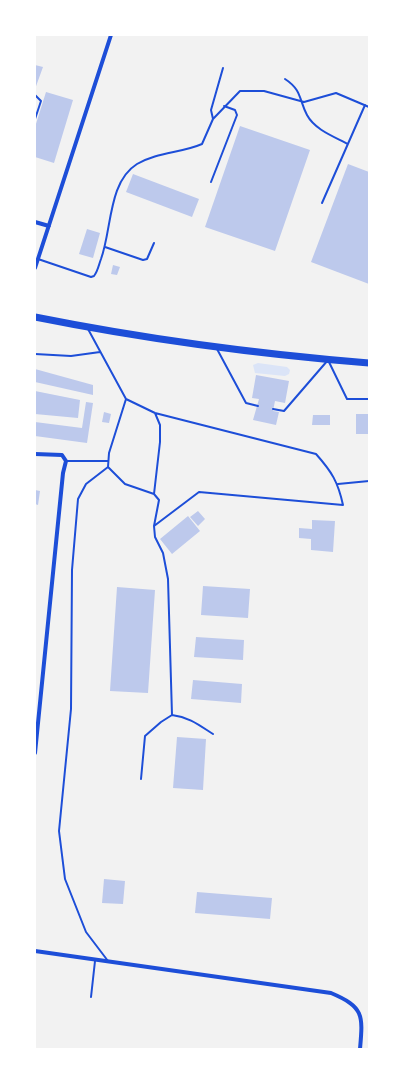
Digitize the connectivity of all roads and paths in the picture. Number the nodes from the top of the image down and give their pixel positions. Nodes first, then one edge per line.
1 (111, 35) edge
2 (222, 68) dead end
3 (286, 79) dead end
4 (35, 95) edge
5 (304, 102) junction
6 (365, 105) junction
7 (224, 106) junction
8 (369, 107) edge
9 (213, 119) junction
10 (35, 120) edge
11 (348, 144) junction
12 (211, 182) dead end
13 (322, 203) dead end
14 (35, 222) edge
15 (49, 226) junction
16 (154, 243) dead end
17 (105, 248) junction
18 (38, 259) junction
19 (35, 268) edge
20 (35, 317) edge
21 (87, 328) junction
22 (217, 348) junction
23 (100, 352) junction
24 (35, 354) edge
25 (328, 360) junction
26 (369, 363) edge
27 (126, 399) junction
28 (369, 399) edge
29 (258, 406) dead end
30 (273, 409) dead end
31 (155, 413) junction
32 (35, 454) edge
33 (66, 461) junction
34 (108, 461) junction
35 (108, 467) junction
36 (369, 481) edge
37 (338, 484) junction
38 (154, 494) junction
39 (154, 526) junction
40 (172, 715) junction
41 (213, 734) dead end
42 (35, 753) edge
43 (140, 779) dead end
44 (35, 952) edge
45 (95, 961) junction
46 (110, 963) junction
47 (91, 997) dead end
48 (360, 1049) edge

1 - 15 street
2 - 9 lane
3 - 5 lane
4 - 10 lane
5 - 6 lane
5 - 7 lane
5 - 11 lane
6 - 8 lane
6 - 11 lane
7 - 9 lane
7 - 12 lane
9 - 17 lane
11 - 13 lane
14 - 15 street
15 - 18 street
16 - 17 lane
17 - 18 lane
18 - 19 street
20 - 21 highway
21 - 22 highway
21 - 23 lane
22 - 25 highway
22 - 29 lane
23 - 24 lane
23 - 27 lane
25 - 26 highway
25 - 28 lane
25 - 30 lane
27 - 31 lane
27 - 34 lane
31 - 37 lane
31 - 38 lane
32 - 33 street
33 - 34 lane
33 - 42 street
34 - 35 lane
35 - 38 lane
35 - 46 lane
36 - 37 lane
37 - 39 lane
38 - 39 lane
39 - 40 lane
40 - 41 lane
40 - 43 lane
44 - 45 street
45 - 46 street
45 - 47 lane
46 - 48 street

